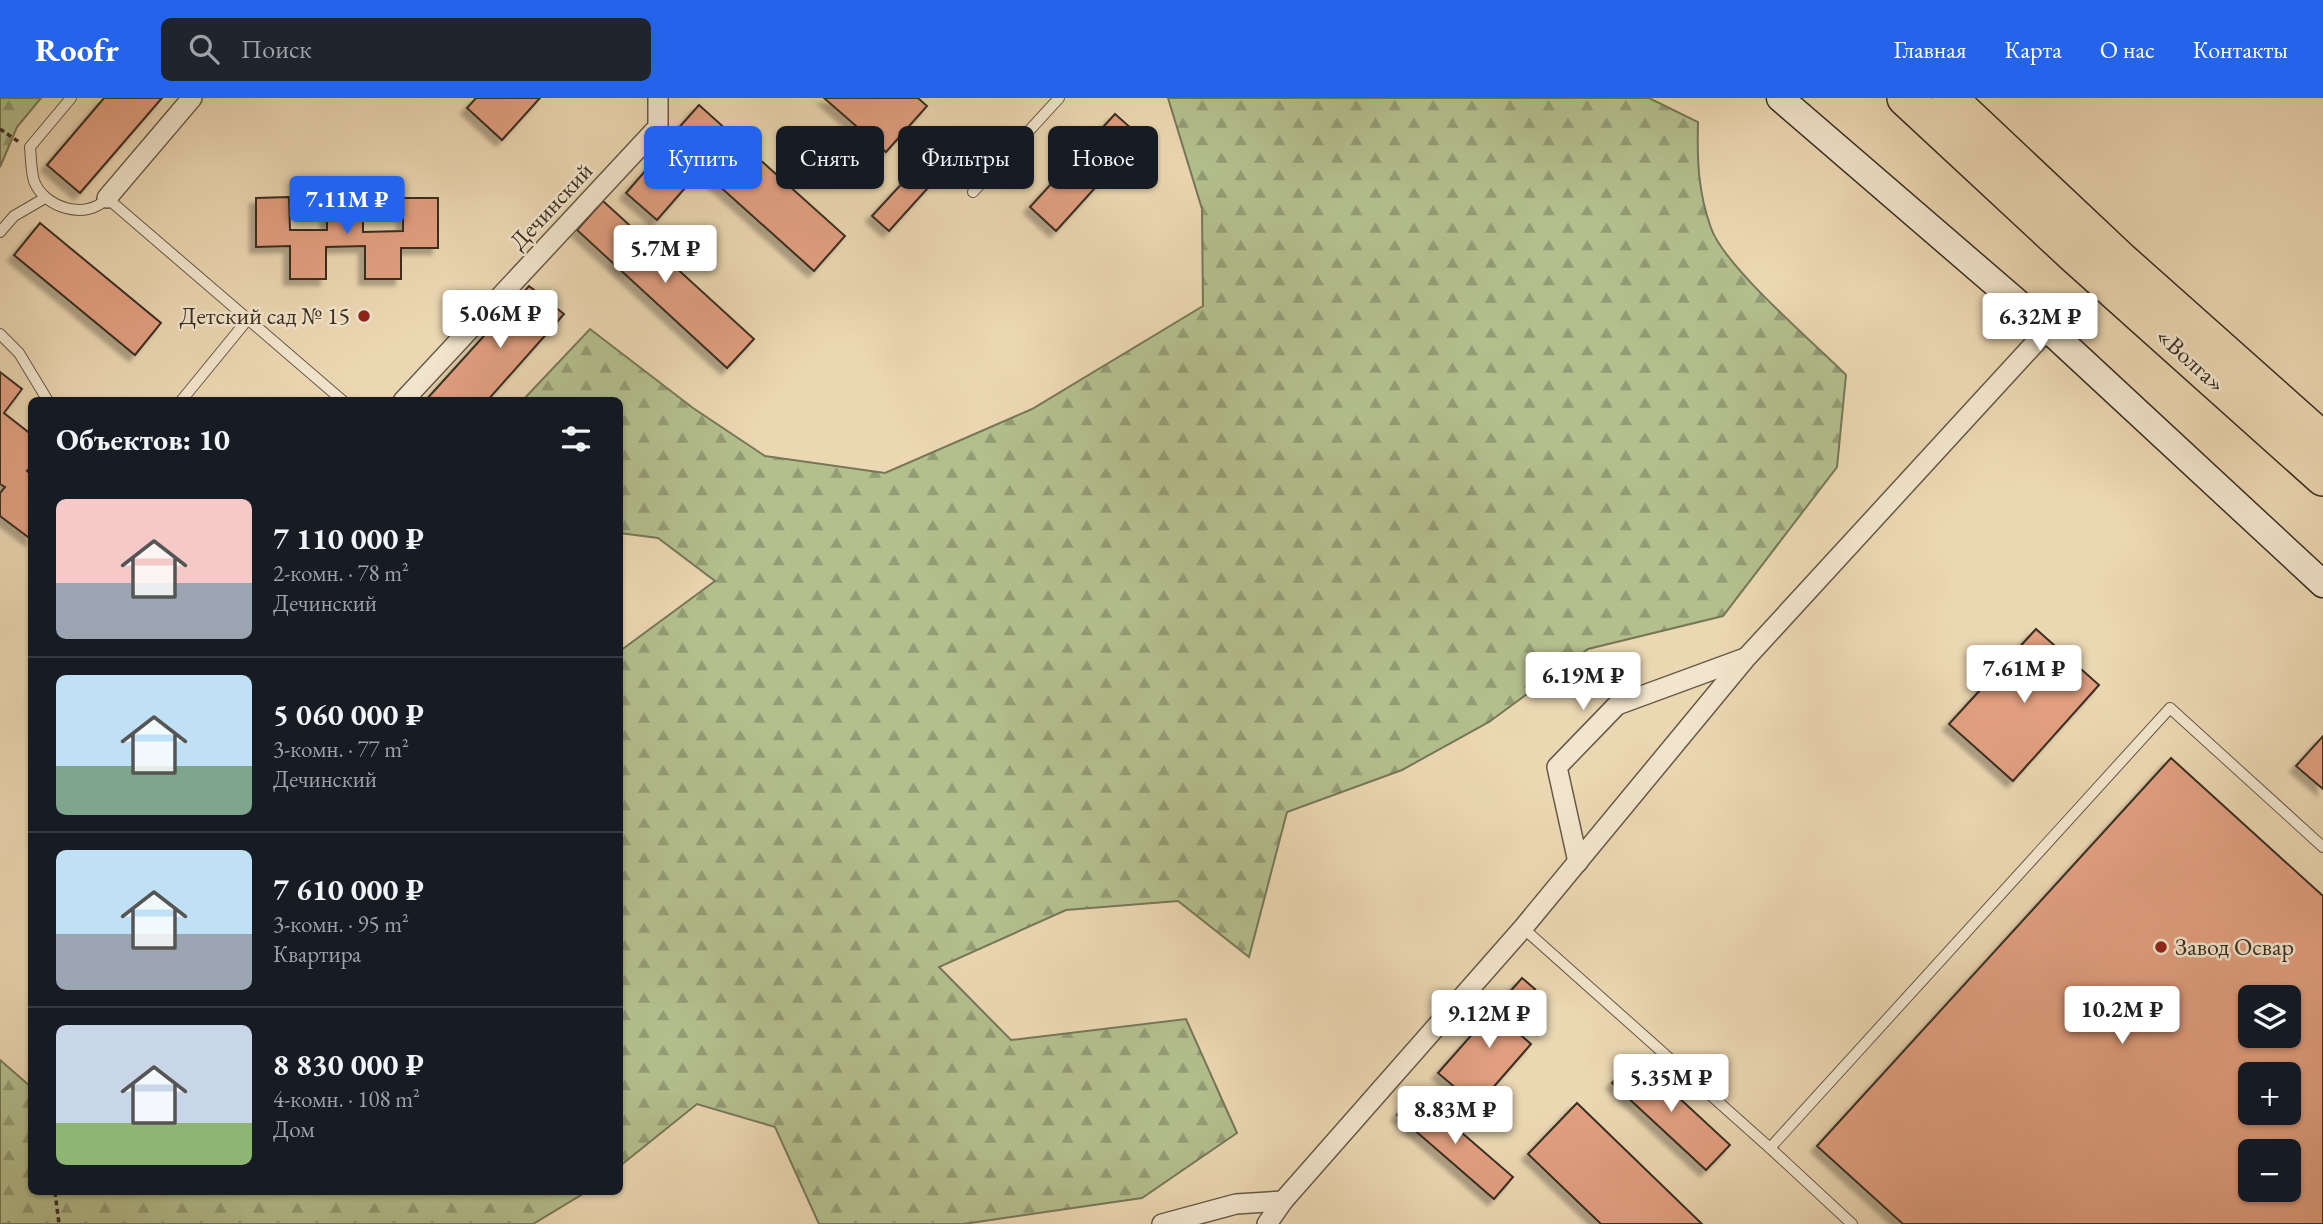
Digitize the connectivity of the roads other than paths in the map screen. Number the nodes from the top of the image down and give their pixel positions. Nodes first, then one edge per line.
1 (71, 98) edge
2 (192, 98) edge
3 (657, 98) edge
4 (1059, 98) edge
5 (1780, 98) edge
6 (1905, 98) edge
7 (1949, 98) edge
8 (973, 192) dead end
9 (45, 198) junction
10 (107, 198) junction
11 (0, 232) edge
12 (247, 319) junction
13 (2048, 328) junction
14 (0, 334) edge
15 (46, 397) edge
16 (188, 397) edge
17 (338, 397) edge
18 (407, 397) edge
19 (2323, 440) edge
20 (2323, 478) edge
21 (2323, 583) edge
22 (1746, 658) junction
23 (2323, 847) edge
24 (1578, 862) junction
25 (1523, 928) junction
26 (1769, 1147) junction
27 (1283, 1201) junction
28 (1167, 1223) edge
29 (1267, 1224) edge
30 (1852, 1224) edge

1 - 9 lane
2 - 10 street
3 - 18 street, Дечинский
4 - 8 lane
5 - 13 street
6 - 20 highway, «Волга»
7 - 19 highway, «Волга»
9 - 10 lane
9 - 11 lane
10 - 12 lane
12 - 16 lane
12 - 17 lane
13 - 21 street
13 - 22 street
14 - 15 lane
22 - 24 street
22 - 24 street
23 - 26 lane
24 - 25 street
25 - 26 lane
25 - 27 street
26 - 30 lane
27 - 28 street
27 - 29 street

